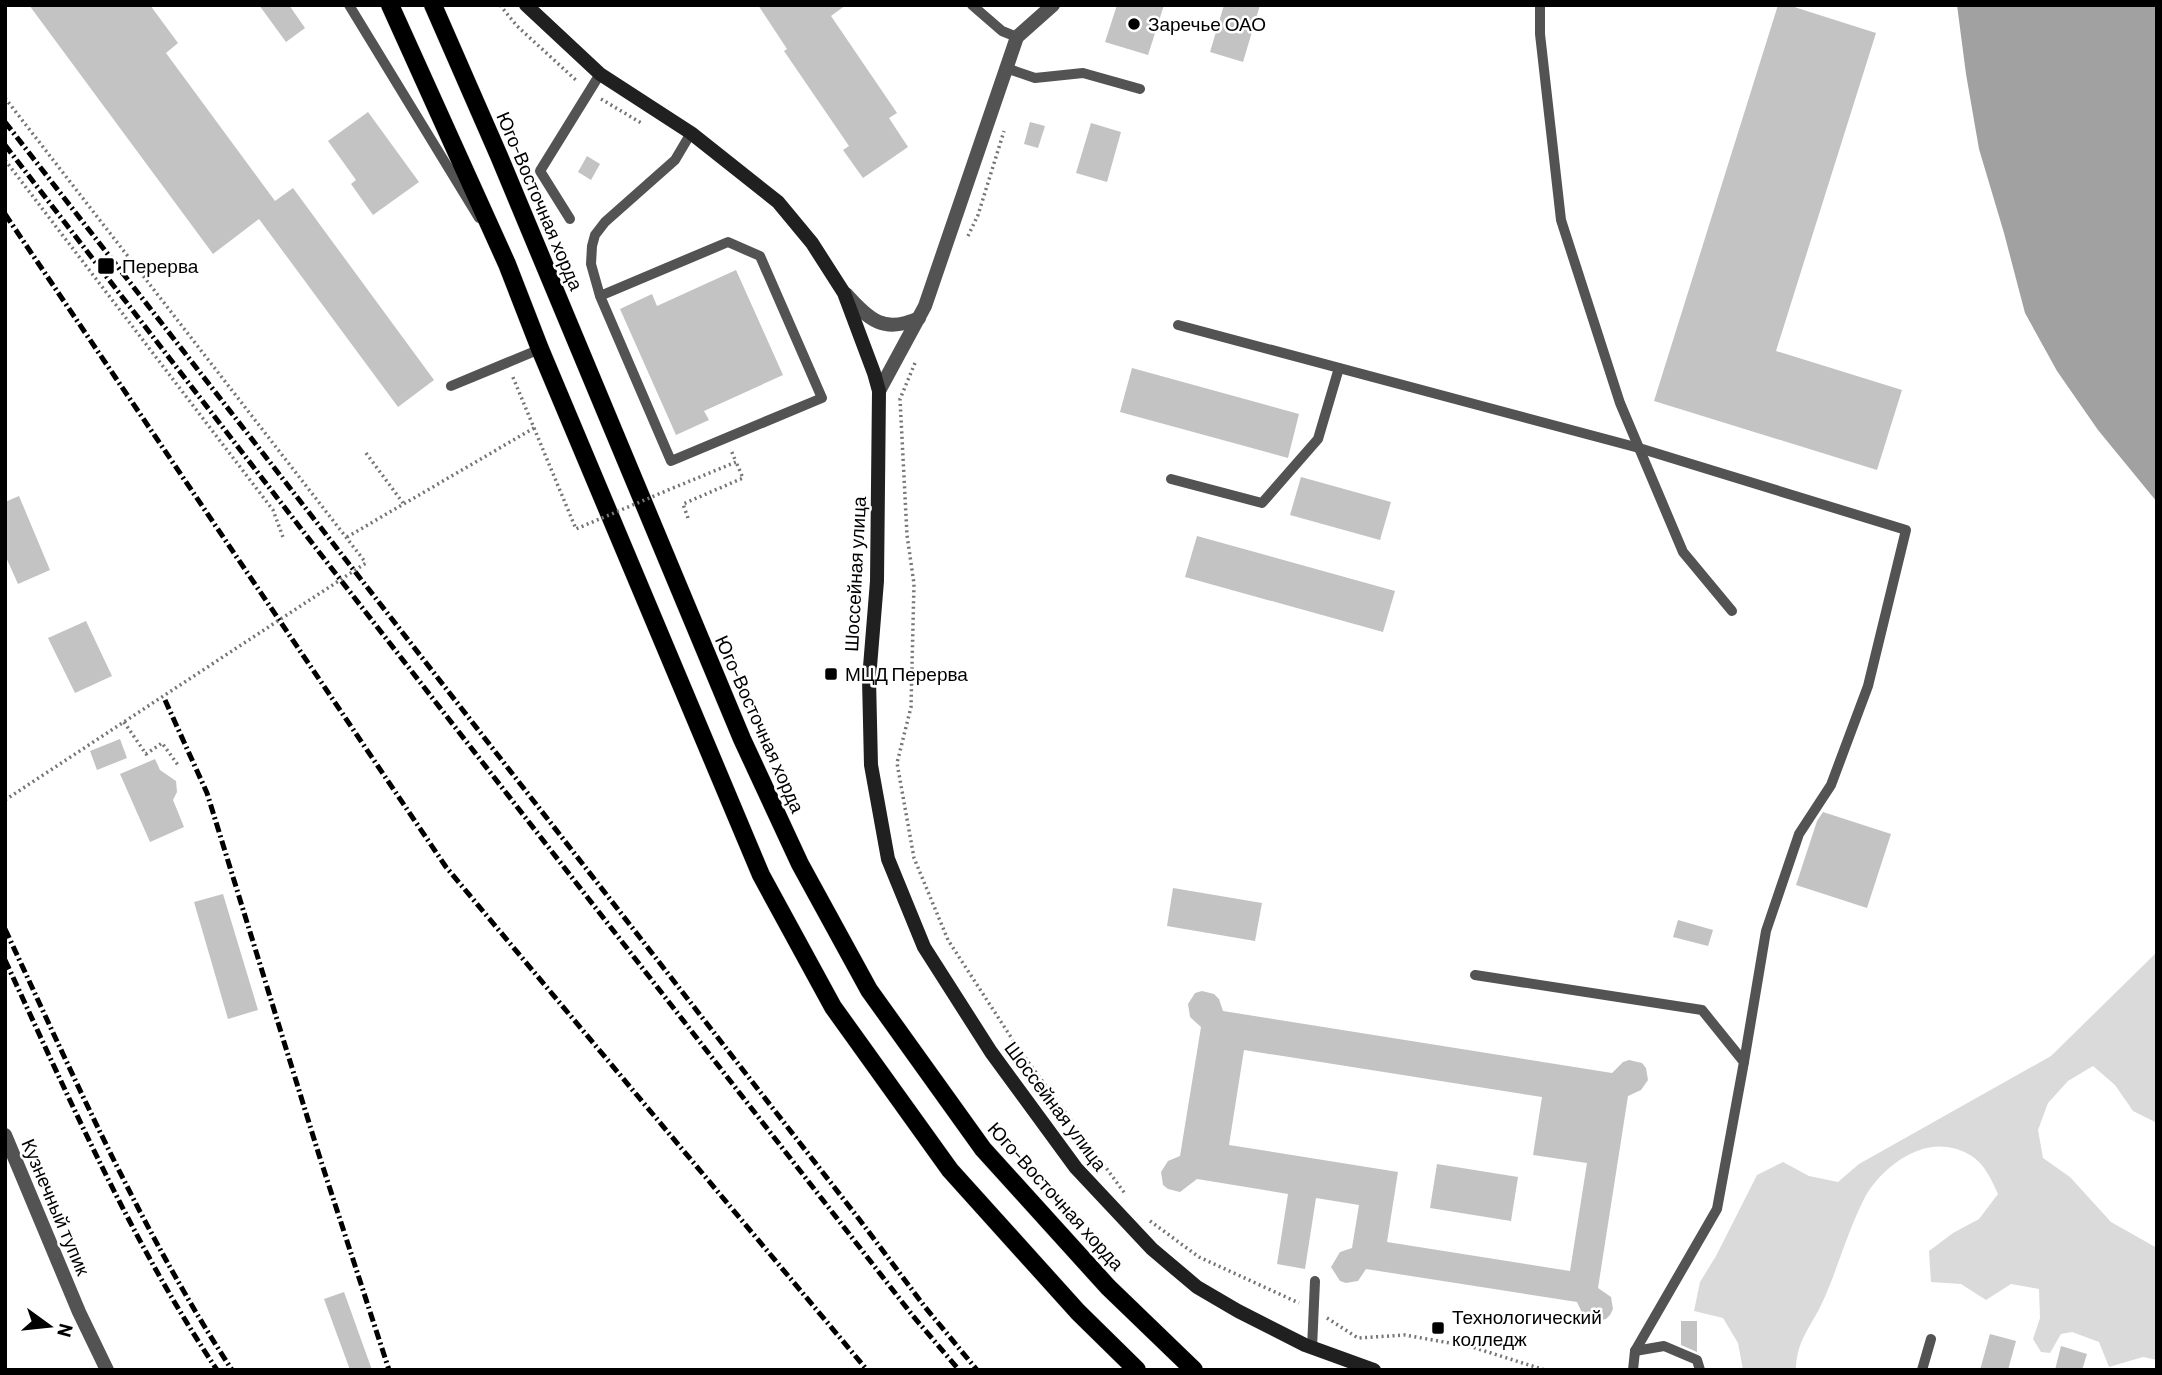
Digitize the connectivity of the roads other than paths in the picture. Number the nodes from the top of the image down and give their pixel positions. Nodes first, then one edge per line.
1 (349, 5) edge
2 (390, 5) edge
3 (433, 5) edge
4 (526, 5) edge
5 (972, 5) edge
6 (1053, 5) edge
7 (1540, 5) edge
8 (1017, 37) junction
9 (1006, 68) junction
10 (600, 74) junction
11 (1140, 89) dead end
12 (691, 133) junction
13 (570, 219) dead end
14 (507, 264) junction
15 (844, 293) junction
16 (600, 296) junction
17 (919, 318) junction
18 (1178, 325) dead end
19 (540, 349) junction
20 (1339, 368) junction
21 (451, 386) dead end
22 (879, 391) junction
23 (1639, 449) junction
24 (1171, 479) dead end
25 (1732, 611) dead end
26 (1475, 975) dead end
27 (1744, 1062) junction
28 (5, 1135) edge
29 (1315, 1281) dead end
30 (1931, 1339) dead end
31 (1312, 1348) junction
32 (1636, 1351) junction
33 (107, 1370) edge
34 (1137, 1370) edge
35 (1194, 1370) edge
36 (1374, 1370) edge
37 (1633, 1370) edge
38 (1700, 1370) edge
39 (1922, 1370) edge

1 - 14 lane
2 - 14 main road
3 - 35 main road, Юго-Восточная хорда
4 - 10 main road, Шоссейная улица
5 - 8 lane
6 - 8 street
7 - 23 lane
8 - 9 street
9 - 11 lane
9 - 17 street
10 - 12 main road, Шоссейная улица
10 - 13 lane
12 - 15 main road, Шоссейная улица
12 - 16 lane
14 - 19 main road
15 - 17 street
15 - 22 main road, Шоссейная улица
16 - 16 lane
17 - 22 street
18 - 20 lane
19 - 21 lane
19 - 34 main road
20 - 23 lane
20 - 24 lane
22 - 31 main road, Шоссейная улица
23 - 25 lane
23 - 27 lane
26 - 27 lane
27 - 32 lane
28 - 33 street, Кузнечный тупик
29 - 31 lane
30 - 39 lane
31 - 36 main road, Шоссейная улица
32 - 37 lane
32 - 38 lane

